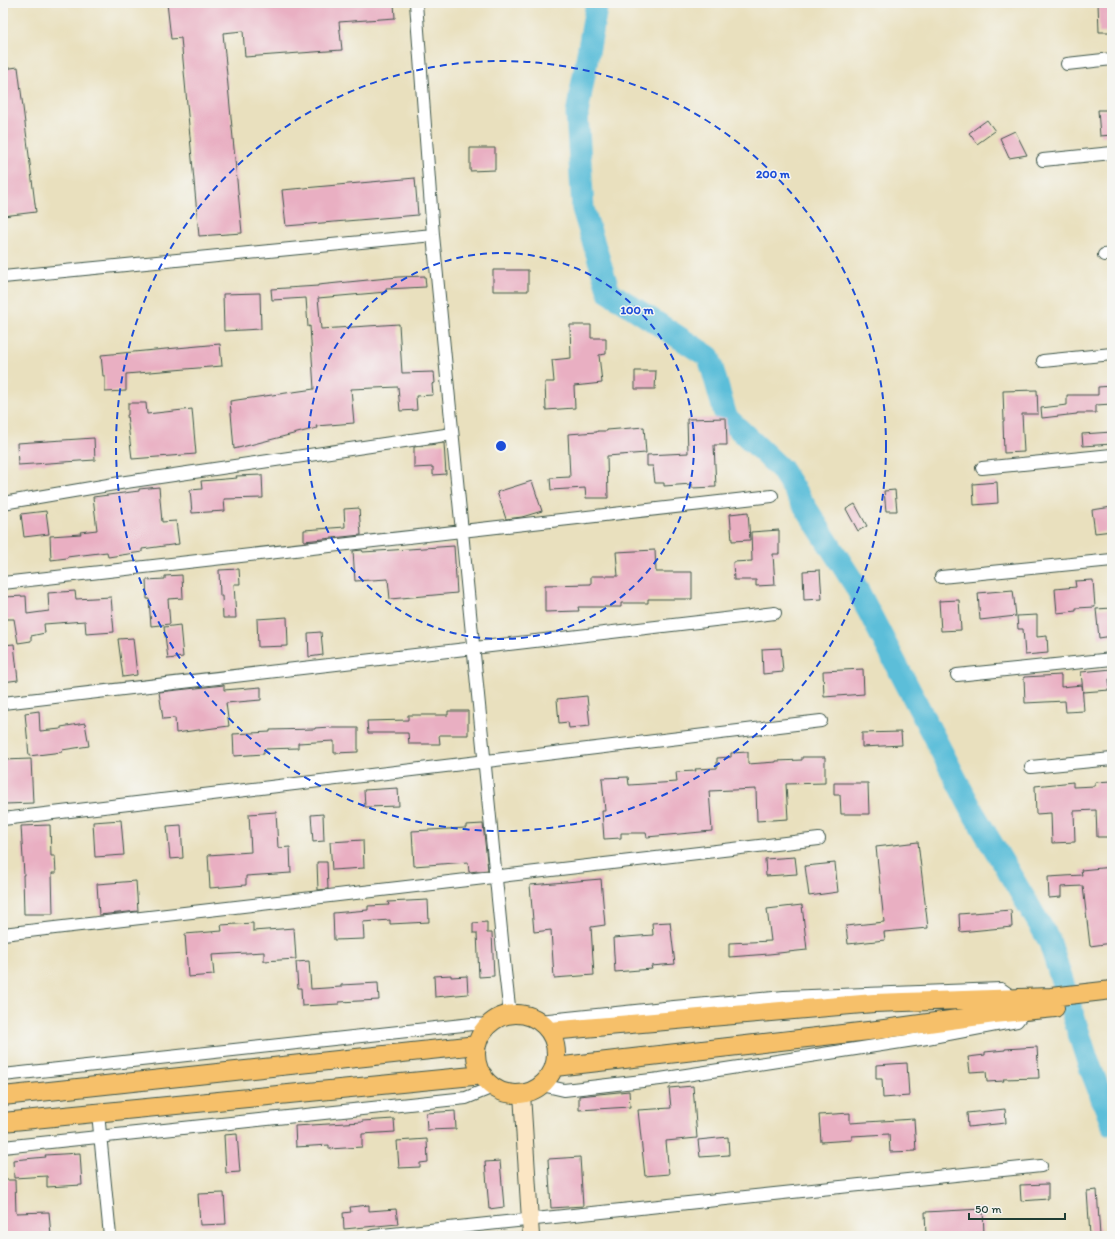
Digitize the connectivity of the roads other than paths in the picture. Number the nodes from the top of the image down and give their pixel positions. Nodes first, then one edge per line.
1 (416, 3) edge
2 (1112, 59) edge
3 (1067, 64) dead end
4 (1112, 152) edge
5 (1043, 160) dead end
6 (433, 235) junction
7 (3, 277) edge
8 (1112, 354) edge
9 (1043, 361) dead end
10 (452, 434) junction
11 (1112, 455) edge
12 (982, 468) dead end
13 (772, 496) dead end
14 (3, 503) edge
15 (462, 532) junction
16 (1112, 560) edge
17 (941, 577) dead end
18 (3, 583) edge
19 (775, 613) dead end
20 (473, 648) junction
21 (1112, 659) edge
22 (957, 675) dead end
23 (3, 703) edge
24 (821, 721) dead end
25 (1112, 759) edge
26 (484, 762) junction
27 (1031, 767) dead end
28 (3, 819) edge
29 (819, 839) dead end
30 (495, 876) junction
31 (3, 934) edge
32 (1112, 990) edge
33 (1093, 999) junction
34 (1112, 1002) edge
35 (1019, 1004) junction
36 (510, 1015) junction
37 (489, 1025) junction
38 (544, 1026) junction
39 (478, 1045) junction
40 (555, 1067) junction
41 (3, 1075) edge
42 (488, 1081) junction
43 (542, 1085) junction
44 (522, 1094) junction
45 (3, 1096) edge
46 (98, 1113) junction
47 (3, 1122) edge
48 (100, 1137) junction
49 (3, 1147) edge
50 (1041, 1166) dead end
51 (530, 1220) junction
52 (110, 1236) edge
53 (373, 1236) edge
54 (531, 1236) edge

1 - 6 street
2 - 3 street
4 - 5 street
6 - 7 street
6 - 10 street
8 - 9 street
10 - 14 street
10 - 15 street
11 - 12 street
13 - 15 street
15 - 18 street
15 - 20 street
16 - 17 street
19 - 20 street
20 - 23 street
20 - 26 street
21 - 22 street
24 - 26 street
25 - 27 street
26 - 28 street
26 - 30 street
29 - 30 street
30 - 31 street
30 - 36 street
32 - 33 main road
33 - 34 main road
33 - 35 main road
35 - 38 main road
35 - 40 main road
35 - 43 street
36 - 37 main road
36 - 38 main road
37 - 39 main road
37 - 41 street
38 - 40 main road
39 - 42 main road
39 - 45 main road
40 - 43 main road
42 - 44 main road
42 - 46 main road
42 - 48 street
43 - 44 main road
44 - 51 main road
46 - 47 main road
46 - 48 street
48 - 49 street
48 - 52 street
50 - 51 street
51 - 53 street
51 - 54 main road

